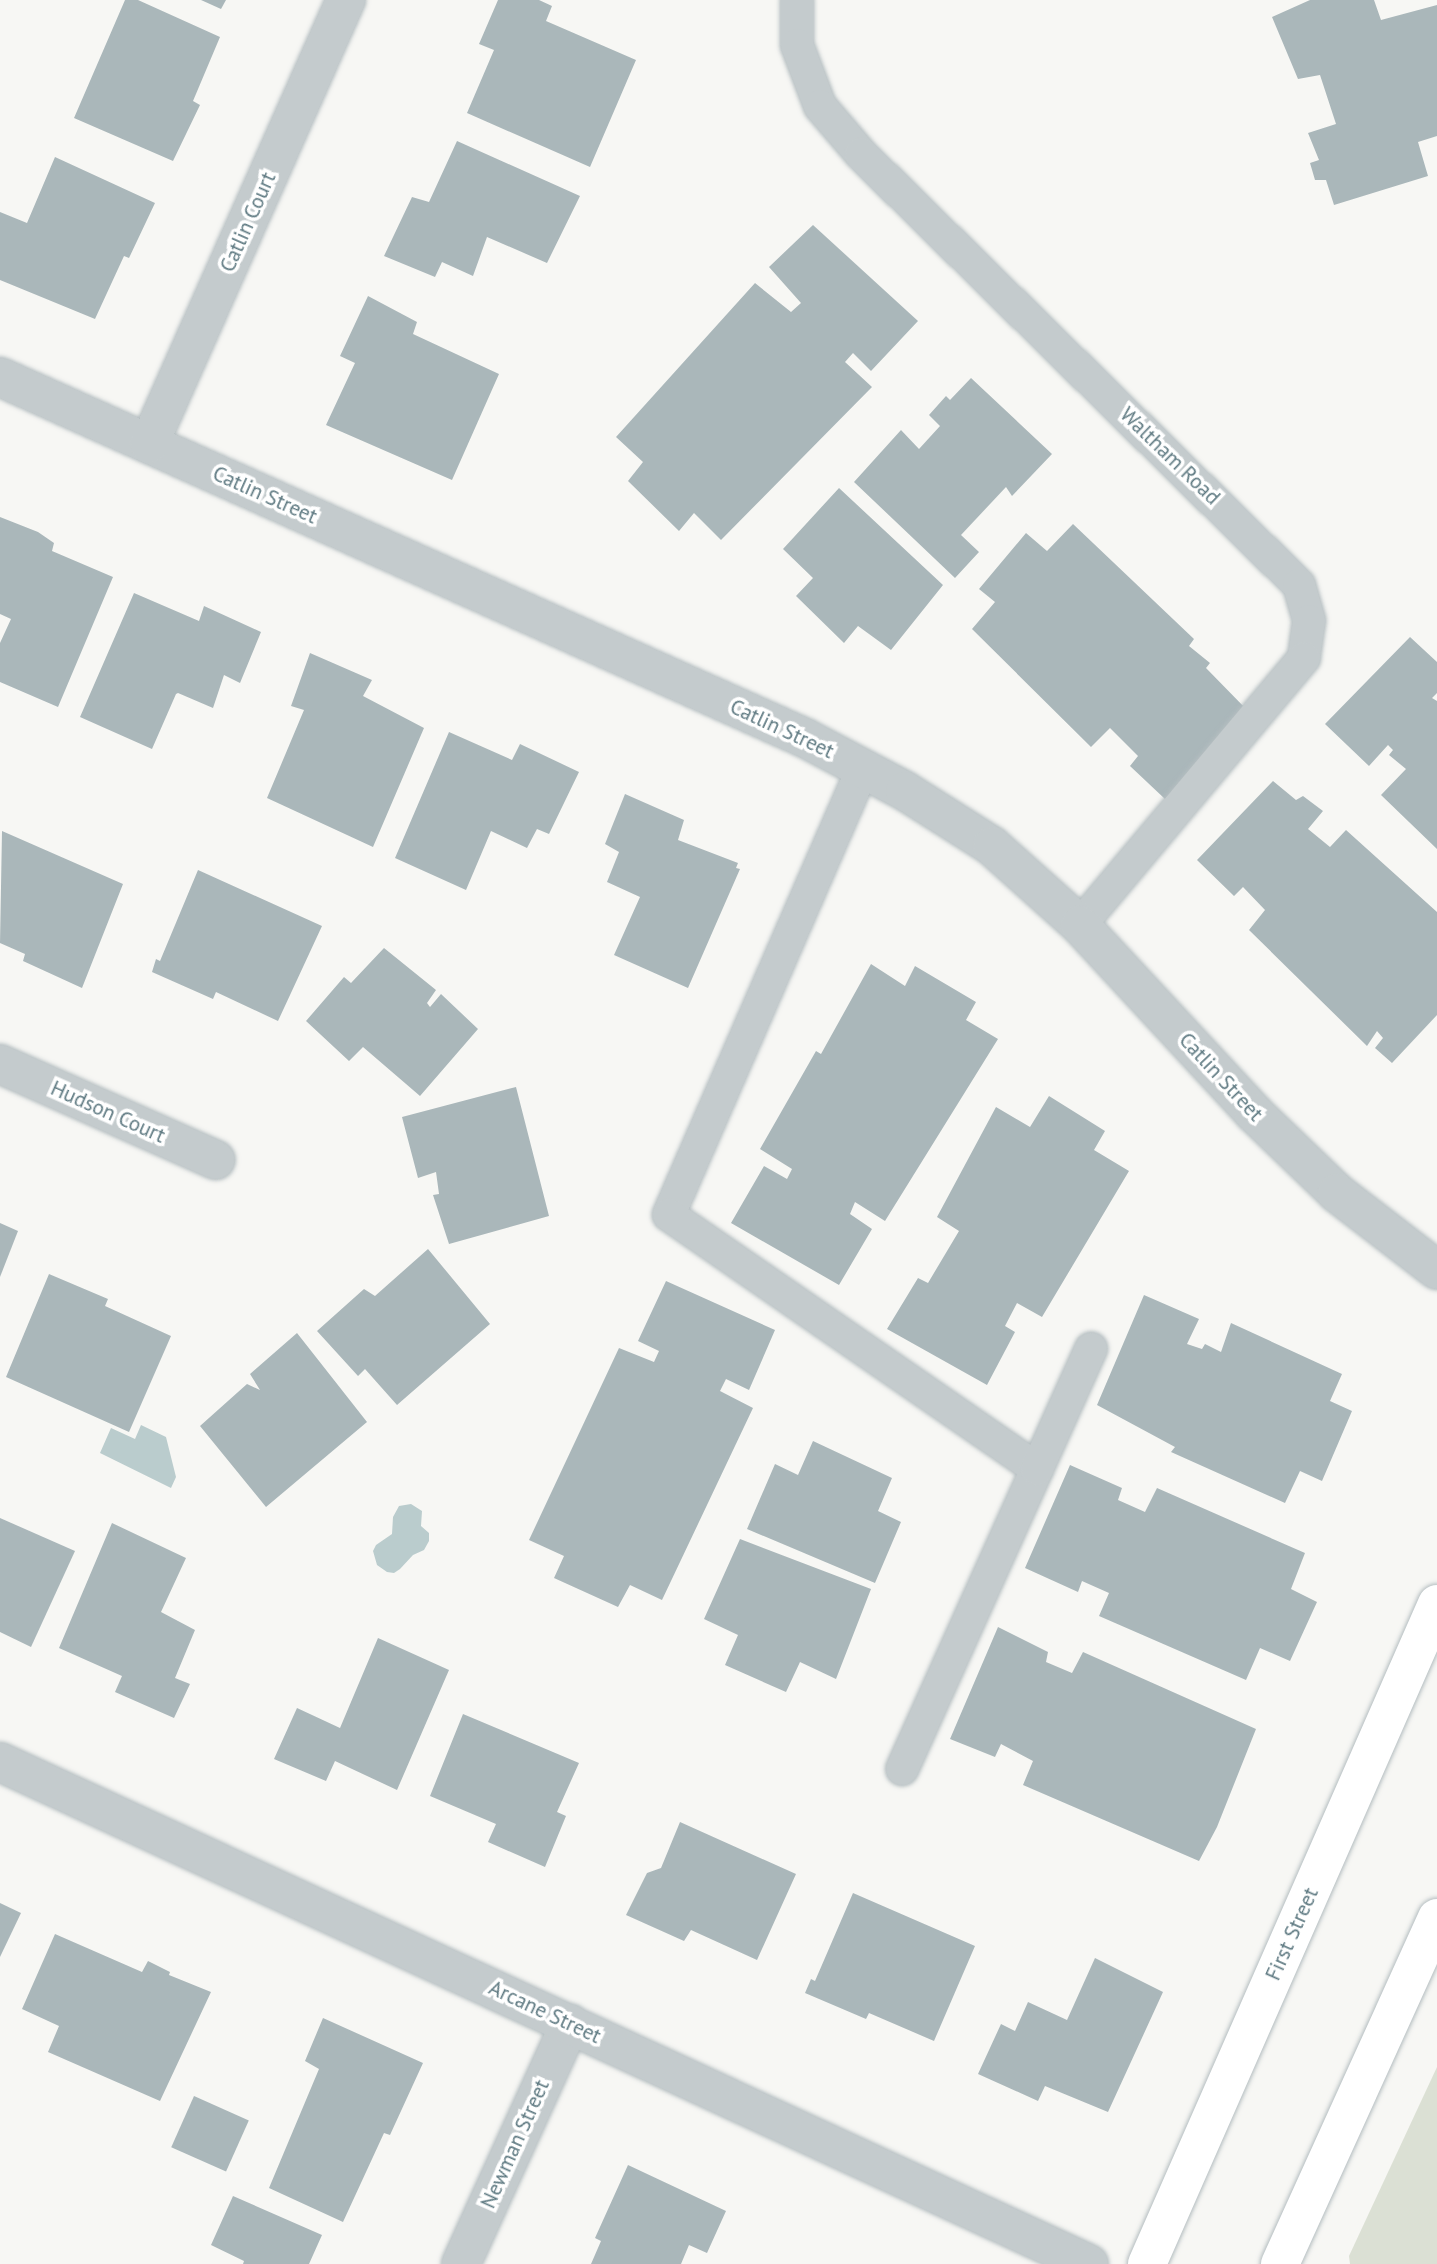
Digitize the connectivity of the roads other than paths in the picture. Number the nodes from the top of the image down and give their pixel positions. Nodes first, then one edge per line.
1 (346, 0) edge
2 (797, 0) edge
3 (0, 377) edge
4 (149, 444) junction
5 (863, 768) junction
6 (1080, 925) junction
7 (0, 1064) edge
8 (216, 1160) dead end
9 (1437, 1270) edge
10 (1091, 1349) dead end
11 (1037, 1469) junction
12 (1437, 1604) edge
13 (0, 1762) edge
14 (902, 1769) dead end
15 (1437, 1918) edge
16 (570, 2024) junction
17 (461, 2264) edge
18 (1089, 2264) edge
19 (1147, 2264) edge
20 (1280, 2264) edge

1 - 4 street, Catlin Court
2 - 6 lane, Waltham Road
3 - 4 street, Catlin Street
4 - 5 street, Catlin Street
5 - 6 street, Catlin Street
5 - 11 lane
6 - 9 street, Catlin Street
7 - 8 street, Hudson Court
10 - 11 lane
11 - 14 lane
12 - 19 main road, First Street
13 - 16 street, Arcane Street
15 - 20 main road
16 - 17 street, Newman Street
16 - 18 street, Arcane Street

